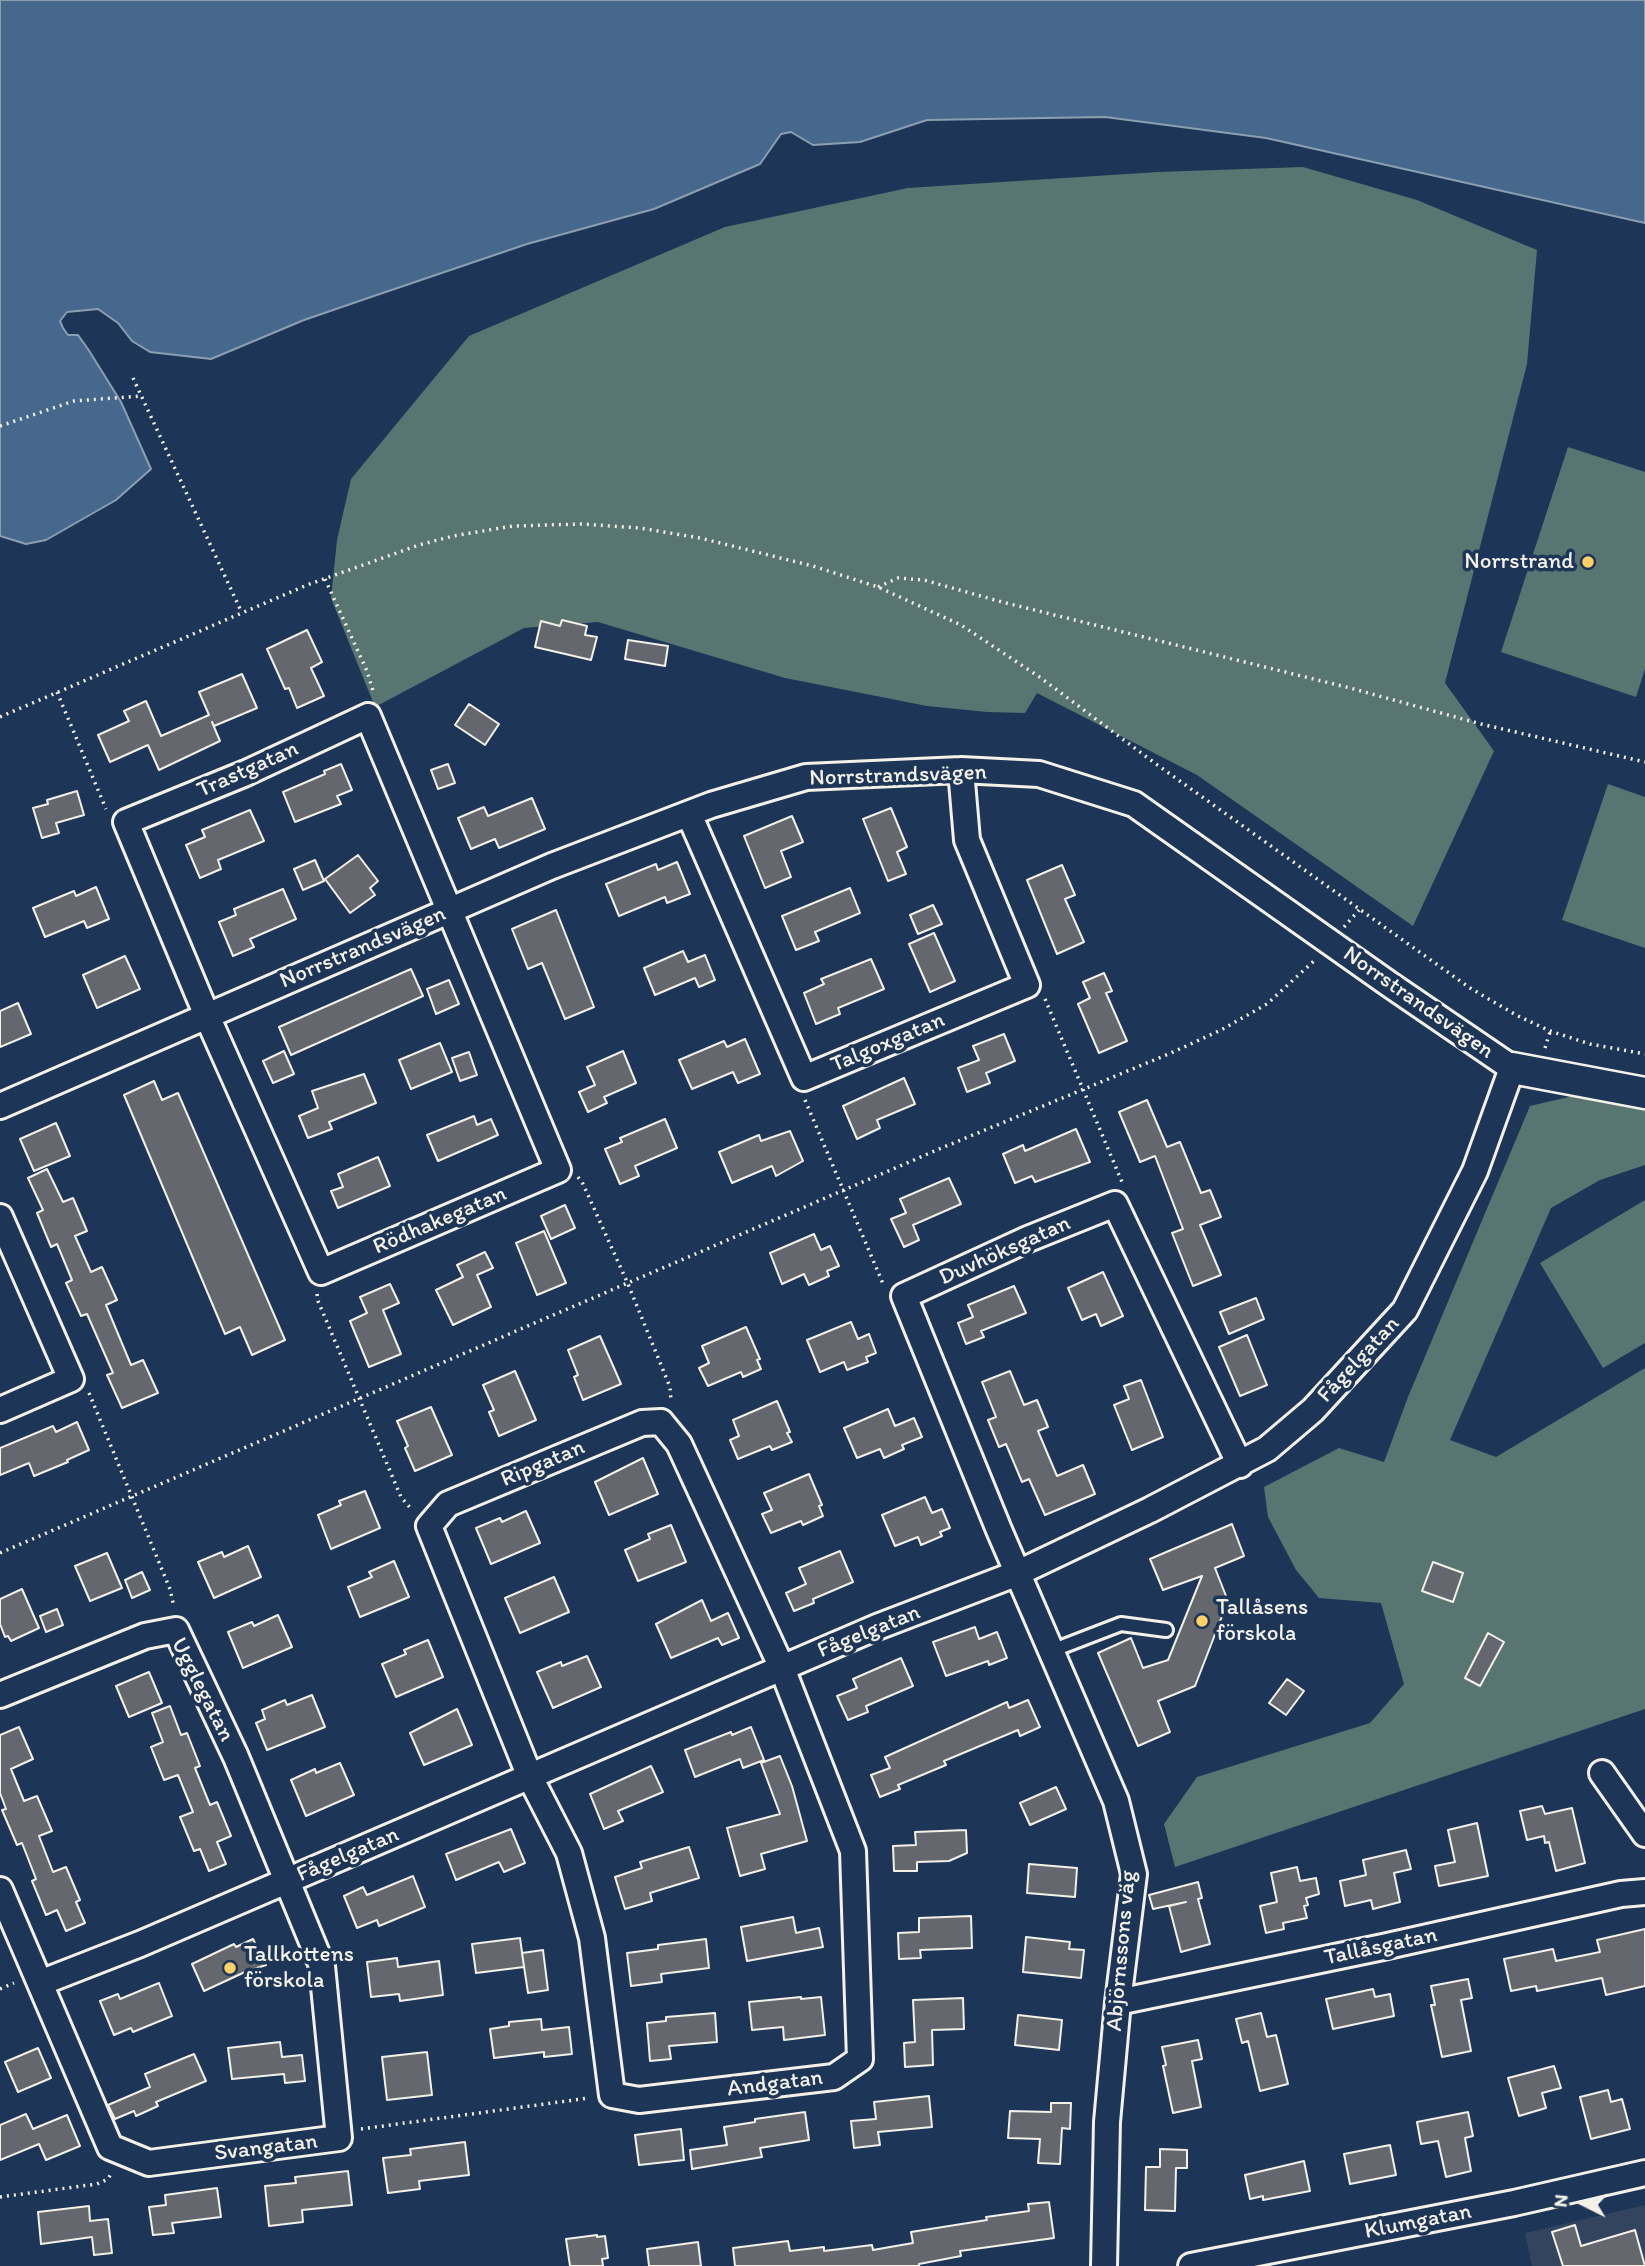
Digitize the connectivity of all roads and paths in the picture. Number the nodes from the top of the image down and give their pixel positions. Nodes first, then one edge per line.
1 (133, 378) dead end
2 (141, 396) junction
3 (0, 426) edge
4 (325, 578) junction
5 (878, 587) junction
6 (242, 613) junction
7 (57, 692) junction
8 (368, 716) junction
9 (0, 717) edge
10 (1645, 762) edge
11 (961, 770) junction
12 (689, 814) junction
13 (126, 822) junction
14 (451, 910) junction
15 (1359, 910) junction
16 (1331, 943) junction
17 (1027, 985) junction
18 (207, 1016) junction
19 (1645, 1054) edge
20 (1512, 1068) junction
21 (804, 1078) junction
22 (1083, 1088) junction
23 (1645, 1093) edge
24 (0, 1106) edge
25 (558, 1170) junction
26 (844, 1191) junction
27 (1115, 1203) junction
28 (0, 1217) edge
29 (321, 1272) junction
30 (628, 1284) junction
31 (904, 1296) junction
32 (71, 1379) junction
33 (360, 1400) junction
34 (0, 1410) edge
35 (662, 1422) junction
36 (1240, 1465) junction
37 (132, 1497) junction
38 (429, 1526) junction
39 (0, 1553) edge
40 (1018, 1573) junction
41 (176, 1630) junction
42 (1166, 1630) dead end
43 (1051, 1651) junction
44 (782, 1668) junction
45 (0, 1695) edge
46 (1602, 1773) dead end
47 (530, 1777) junction
48 (1645, 1834) edge
49 (288, 1881) junction
50 (0, 1890) edge
51 (1645, 1892) edge
52 (40, 1983) junction
53 (1118, 2002) junction
54 (612, 2095) junction
55 (339, 2138) junction
56 (123, 2152) junction
57 (1645, 2173) edge
58 (0, 2197) edge
59 (1104, 2266) edge
60 (1191, 2266) edge

1 - 2 path
2 - 3 path
2 - 6 path
4 - 5 path
4 - 6 path
4 - 8 path
5 - 10 path
5 - 15 path
6 - 7 path
7 - 9 path
7 - 13 path
8 - 13 street, Trastgatan
8 - 14 street
11 - 12 street, Norrstrandsvägen
11 - 16 street, Norrstrandsvägen
11 - 17 street
12 - 14 street, Norrstrandsvägen
12 - 21 street, Talgoxgatan
13 - 18 street
14 - 18 street, Norrstrandsvägen
14 - 25 street
15 - 16 path
15 - 19 path
16 - 20 street, Norrstrandsvägen
16 - 22 path
17 - 21 street, Talgoxgatan
17 - 22 path
18 - 24 street, Norrstrandsvägen
18 - 29 street
20 - 23 street, Norrstrandsvägen
20 - 36 street, Fågelgatan
21 - 26 path
22 - 26 path
22 - 27 path
25 - 29 street, Rödhakegatan
25 - 30 path
26 - 30 path
26 - 31 path
27 - 31 street, Duvhöksgatan
27 - 36 street
28 - 32 street
29 - 33 path
30 - 33 path
30 - 35 path
31 - 40 street
32 - 34 street
32 - 37 path
33 - 37 path
33 - 38 path
35 - 38 street, Ripgatan
35 - 44 street
36 - 40 street, Fågelgatan
37 - 39 path
37 - 41 path
38 - 47 street
40 - 43 street, Abjörnssons väg
40 - 44 street, Fågelgatan
41 - 45 street, Ugglegatan
41 - 49 street, Ugglegatan
42 - 43 lane
43 - 53 street, Abjörnssons väg
44 - 47 street, Fågelgatan
44 - 54 street, Andgatan
46 - 48 street
47 - 49 street, Fågelgatan
47 - 54 street
49 - 52 street, Fågelgatan
49 - 55 street, Svangatan
50 - 52 street
51 - 53 street, Tallåsgatan
52 - 56 street
53 - 59 street, Abjörnssons väg
54 - 55 path
55 - 56 street, Svangatan
56 - 58 path
57 - 60 street, Klumgatan

